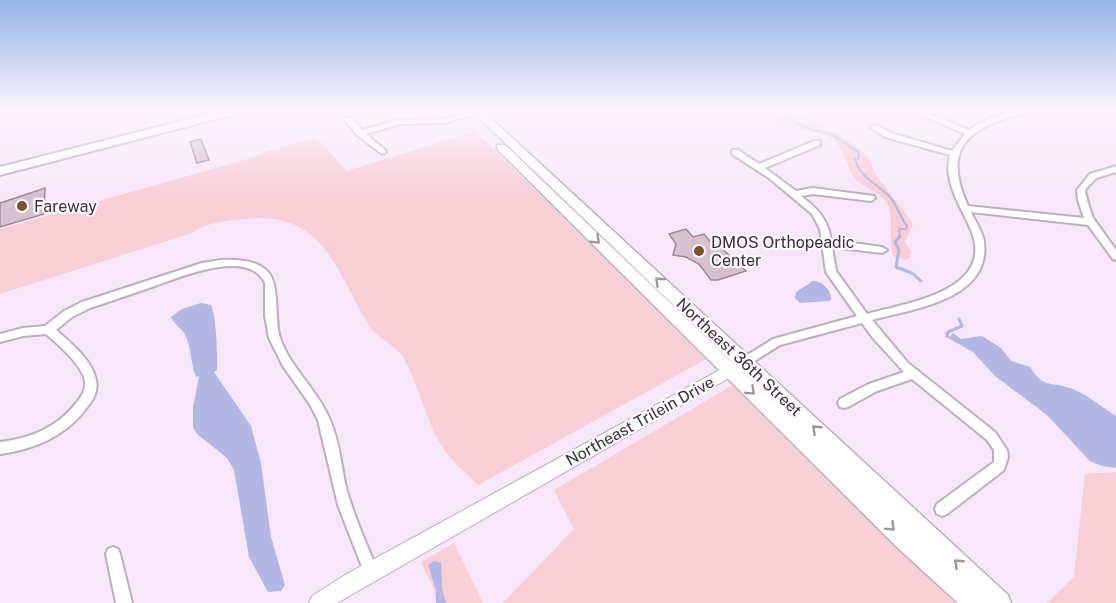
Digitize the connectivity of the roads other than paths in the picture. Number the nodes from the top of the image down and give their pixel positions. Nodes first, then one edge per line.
1 (95, 139) edge
2 (125, 139) edge
3 (367, 139) edge
4 (500, 139) edge
5 (902, 139) edge
6 (963, 139) edge
7 (817, 143) dead end
8 (382, 152) dead end
9 (735, 152) dead end
10 (954, 154) junction
11 (0, 163) edge
12 (759, 167) junction
13 (1116, 169) edge
14 (0, 171) edge
15 (796, 194) junction
16 (872, 198) dead end
17 (967, 209) junction
18 (1090, 222) junction
19 (828, 243) junction
20 (882, 250) dead end
21 (1116, 257) edge
22 (863, 318) junction
23 (48, 330) junction
24 (0, 338) edge
25 (737, 366) junction
26 (914, 374) junction
27 (844, 403) dead end
28 (0, 448) edge
29 (942, 509) dead end
30 (113, 554) dead end
31 (371, 572) junction
32 (124, 603) edge
33 (319, 603) edge
34 (974, 603) edge
35 (1000, 603) edge

1 - 11 main road
2 - 14 main road
3 - 8 street
4 - 25 main road, Northeast 36th Street
5 - 10 street
6 - 10 street
7 - 12 street
9 - 12 street
10 - 17 street, Northeast Trilein Drive
12 - 15 street
13 - 18 street
15 - 16 street
15 - 19 street
17 - 18 street
17 - 22 street, Northeast Trilein Drive
18 - 21 street
19 - 20 street
19 - 22 street
22 - 25 street, Northeast Trilein Drive
22 - 26 street
23 - 24 street
23 - 28 street
23 - 31 street
25 - 31 street, Northeast Trilein Drive
25 -> 34 main road, Northeast 36th Street
35 -> 25 main road, Northeast 36th Street
26 - 27 street
26 - 29 street
30 - 32 street
31 - 33 street, Northeast Trilein Drive

